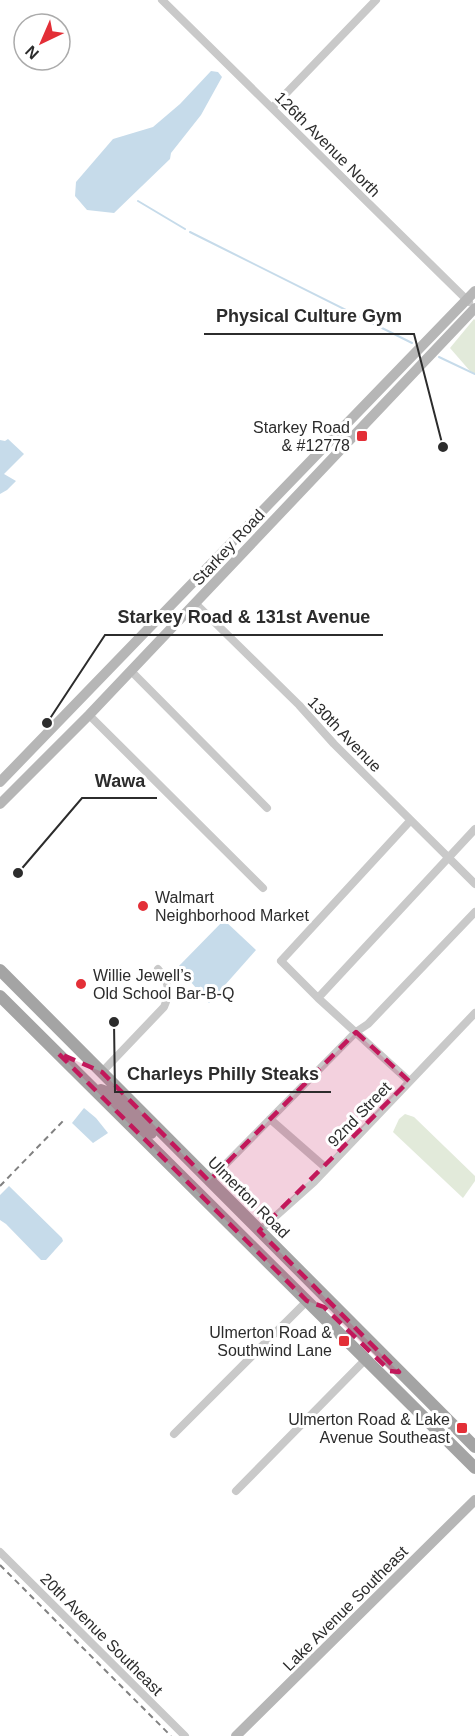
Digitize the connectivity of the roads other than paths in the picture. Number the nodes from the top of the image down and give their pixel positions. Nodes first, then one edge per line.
1 (376, 0) edge
2 (167, 2) edge
3 (272, 108) junction
4 (475, 291) edge
5 (473, 306) edge
6 (225, 552) junction
7 (175, 603) junction
8 (195, 603) junction
9 (130, 671) junction
10 (89, 715) junction
11 (51, 730) junction
12 (47, 757) junction
13 (0, 782) edge
14 (0, 804) edge
15 (267, 808) dead end
16 (410, 822) junction
17 (475, 829) edge
18 (449, 858) junction
19 (475, 884) edge
20 (263, 888) dead end
21 (475, 912) edge
22 (0, 969) edge
23 (158, 969) dead end
24 (0, 996) edge
25 (318, 998) junction
26 (475, 1013) edge
27 (356, 1032) junction
28 (58, 1053) junction
29 (102, 1072) junction
30 (409, 1082) junction
31 (92, 1087) junction
32 (270, 1119) junction
33 (170, 1141) junction
34 (326, 1168) junction
35 (180, 1174) junction
36 (209, 1181) junction
37 (259, 1231) junction
38 (307, 1301) junction
39 (366, 1359) junction
40 (399, 1372) junction
41 (174, 1434) dead end
42 (475, 1447) edge
43 (475, 1468) edge
44 (236, 1491) dead end
45 (475, 1500) edge
46 (0, 1552) edge
47 (185, 1736) edge
48 (236, 1736) edge

1 - 3 street
2 - 3 street, 126th Avenue North
3 - 5 street, 126th Avenue North
4 - 5 main road, Starkey Road
5 - 6 main road, Starkey Road
5 - 8 main road, Starkey Road
6 - 7 main road, Starkey Road
6 - 8 main road
7 - 8 main road
7 - 11 main road, Starkey Road
8 - 9 main road, Starkey Road
8 - 16 street, 130th Avenue
9 - 10 main road, Starkey Road
9 - 15 street
10 - 12 main road, Starkey Road
10 - 20 street
11 - 12 main road
11 - 13 main road, Starkey Road
12 - 14 main road, Starkey Road
16 - 18 street, 130th Avenue
16 - 25 street
17 - 18 street
18 - 19 street, 130th Avenue
18 - 25 street
21 - 27 street
22 - 29 main road, Ulmerton Road
23 - 29 street
24 - 28 main road, Ulmerton Road
25 - 27 street
26 - 30 street, 92nd Street
27 - 30 street
27 - 32 street
28 - 29 main road
28 - 31 main road, Ulmerton Road
29 - 33 main road, Ulmerton Road
30 - 34 street, 92nd Street
31 - 33 main road
31 - 35 main road, Ulmerton Road
32 - 34 street
32 - 36 street
33 - 36 main road, Ulmerton Road
34 - 37 street, 92nd Street
35 - 37 main road
35 - 38 main road, Ulmerton Road
36 - 37 main road, Ulmerton Road
37 - 40 main road, Ulmerton Road
38 - 39 main road, Ulmerton Road
38 - 40 main road
38 - 41 street
39 - 43 main road, Ulmerton Road
39 - 44 street
40 - 42 main road, Ulmerton Road
45 - 48 main road, Lake Avenue Southeast
46 - 47 street, 20th Avenue Southeast

